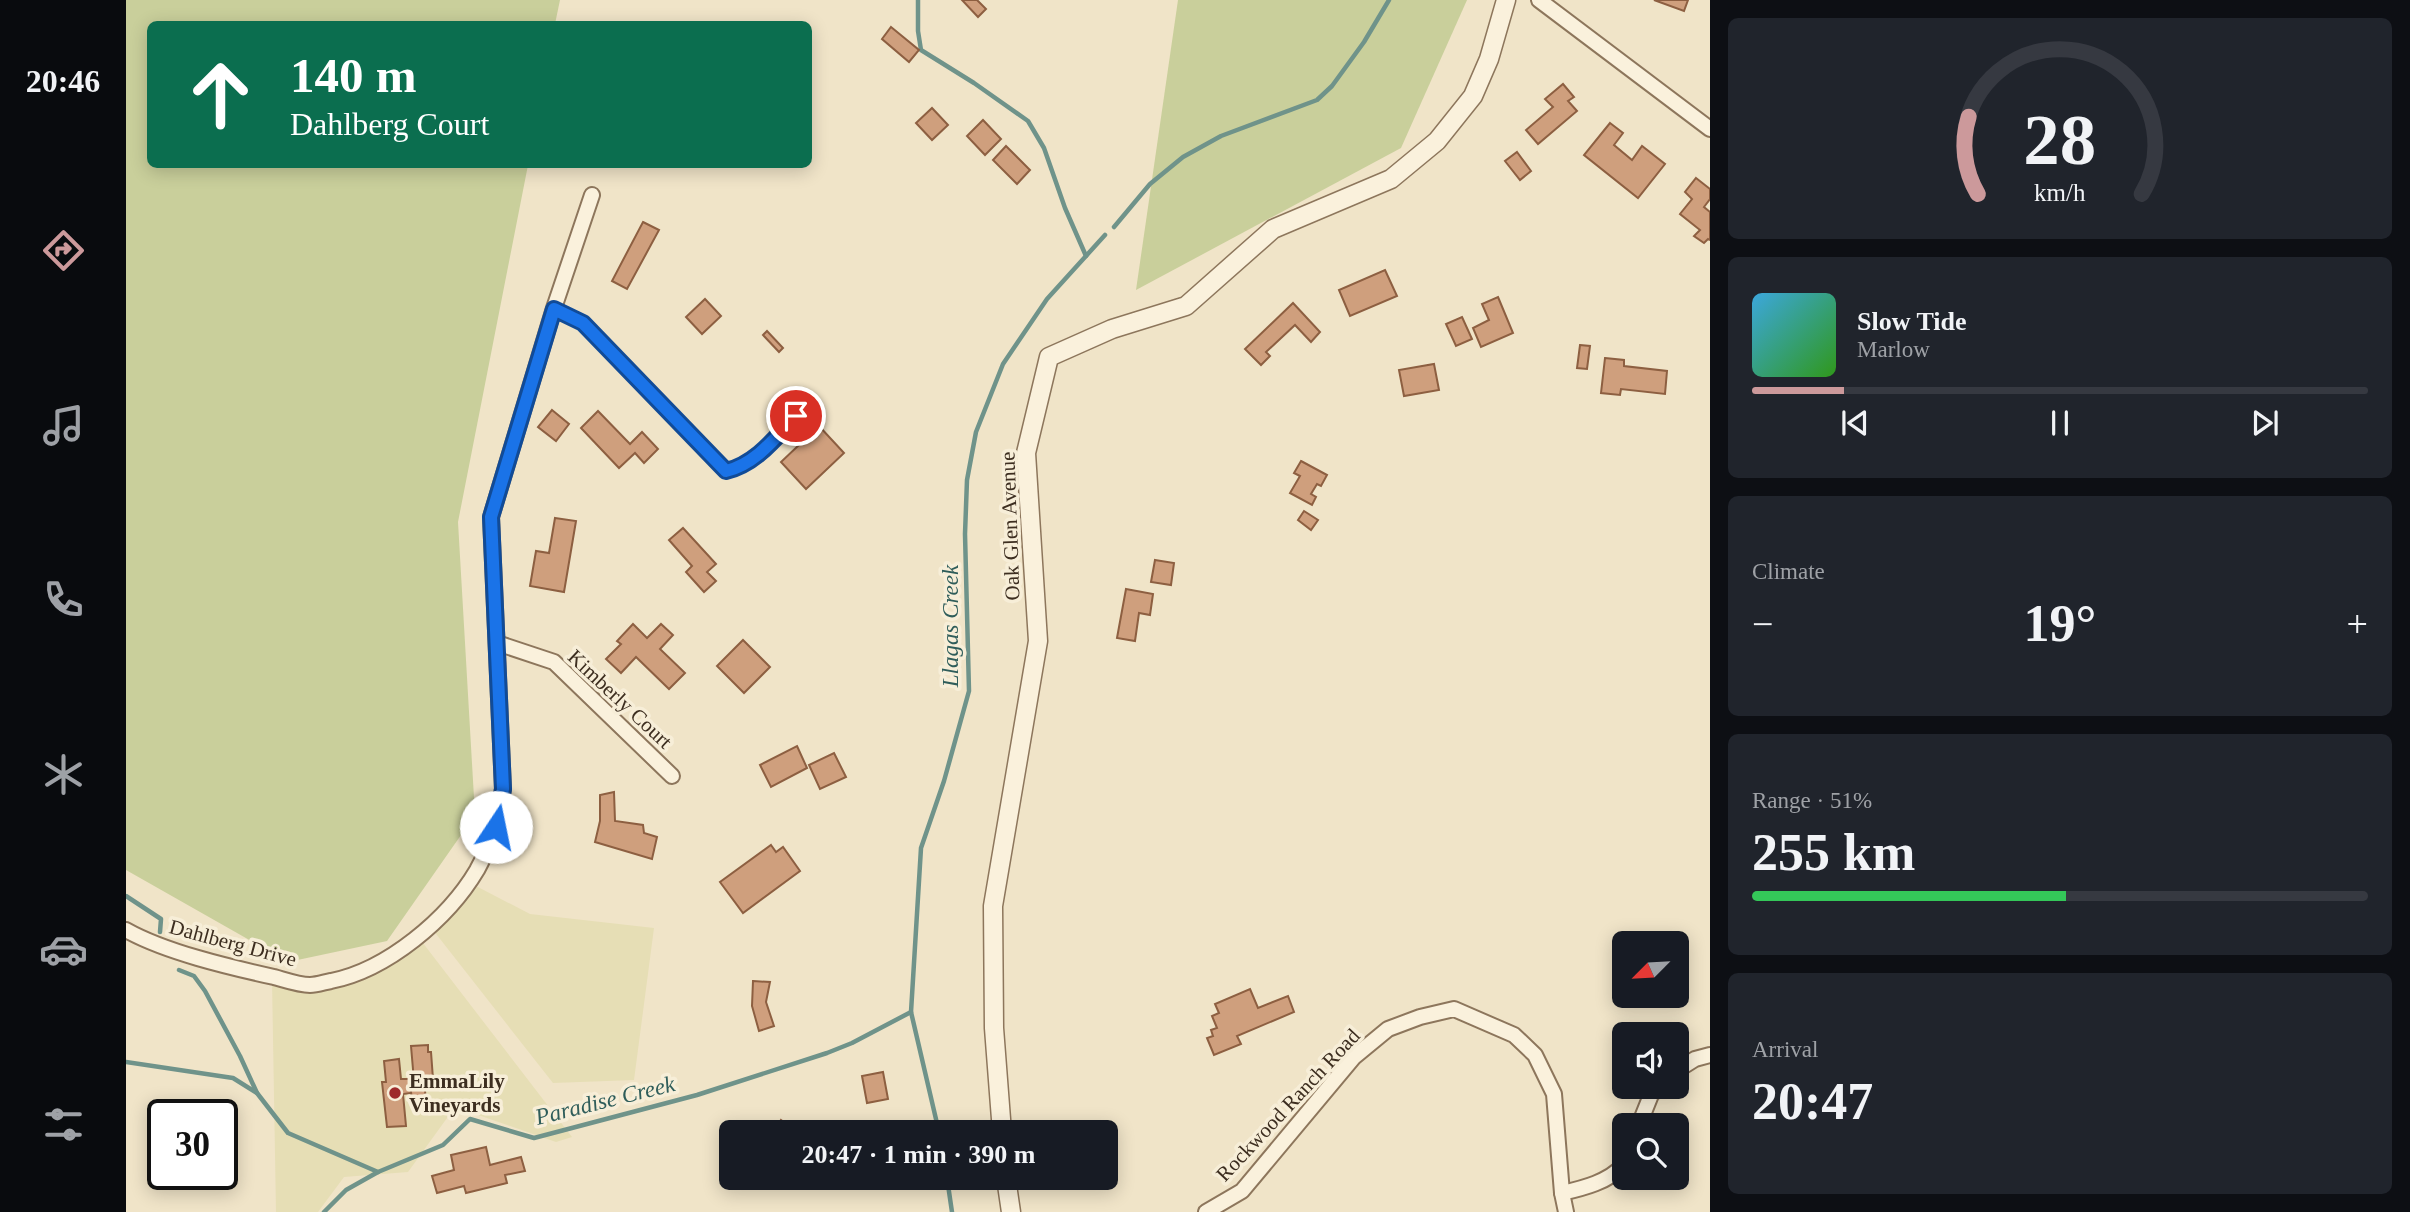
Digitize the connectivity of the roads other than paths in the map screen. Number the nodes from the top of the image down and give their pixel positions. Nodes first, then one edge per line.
1 (1506, 0) edge
2 (1539, 0) edge
3 (1710, 130) edge
4 (592, 195) dead end
5 (554, 309) junction
6 (796, 416) dead end
7 (497, 643) junction
8 (672, 776) dead end
9 (126, 930) edge
10 (1710, 1055) edge
11 (1689, 1063) edge
12 (1001, 1120) edge
13 (1612, 1175) edge
14 (1008, 1190) edge
15 (1562, 1193) junction
16 (1011, 1212) edge
17 (1206, 1212) edge
18 (1566, 1212) edge

1 - 12 street, Oak Glen Avenue
2 - 3 street
4 - 5 street, Dahlberg Drive
5 - 6 lane
5 - 7 street, Dahlberg Drive
7 - 8 street, Kimberly Court
7 - 9 street, Dahlberg Drive
10 - 11 street
13 - 15 street
14 - 16 street
15 - 17 street, Rockwood Ranch Road
15 - 18 street, Rockwood Ranch Road

